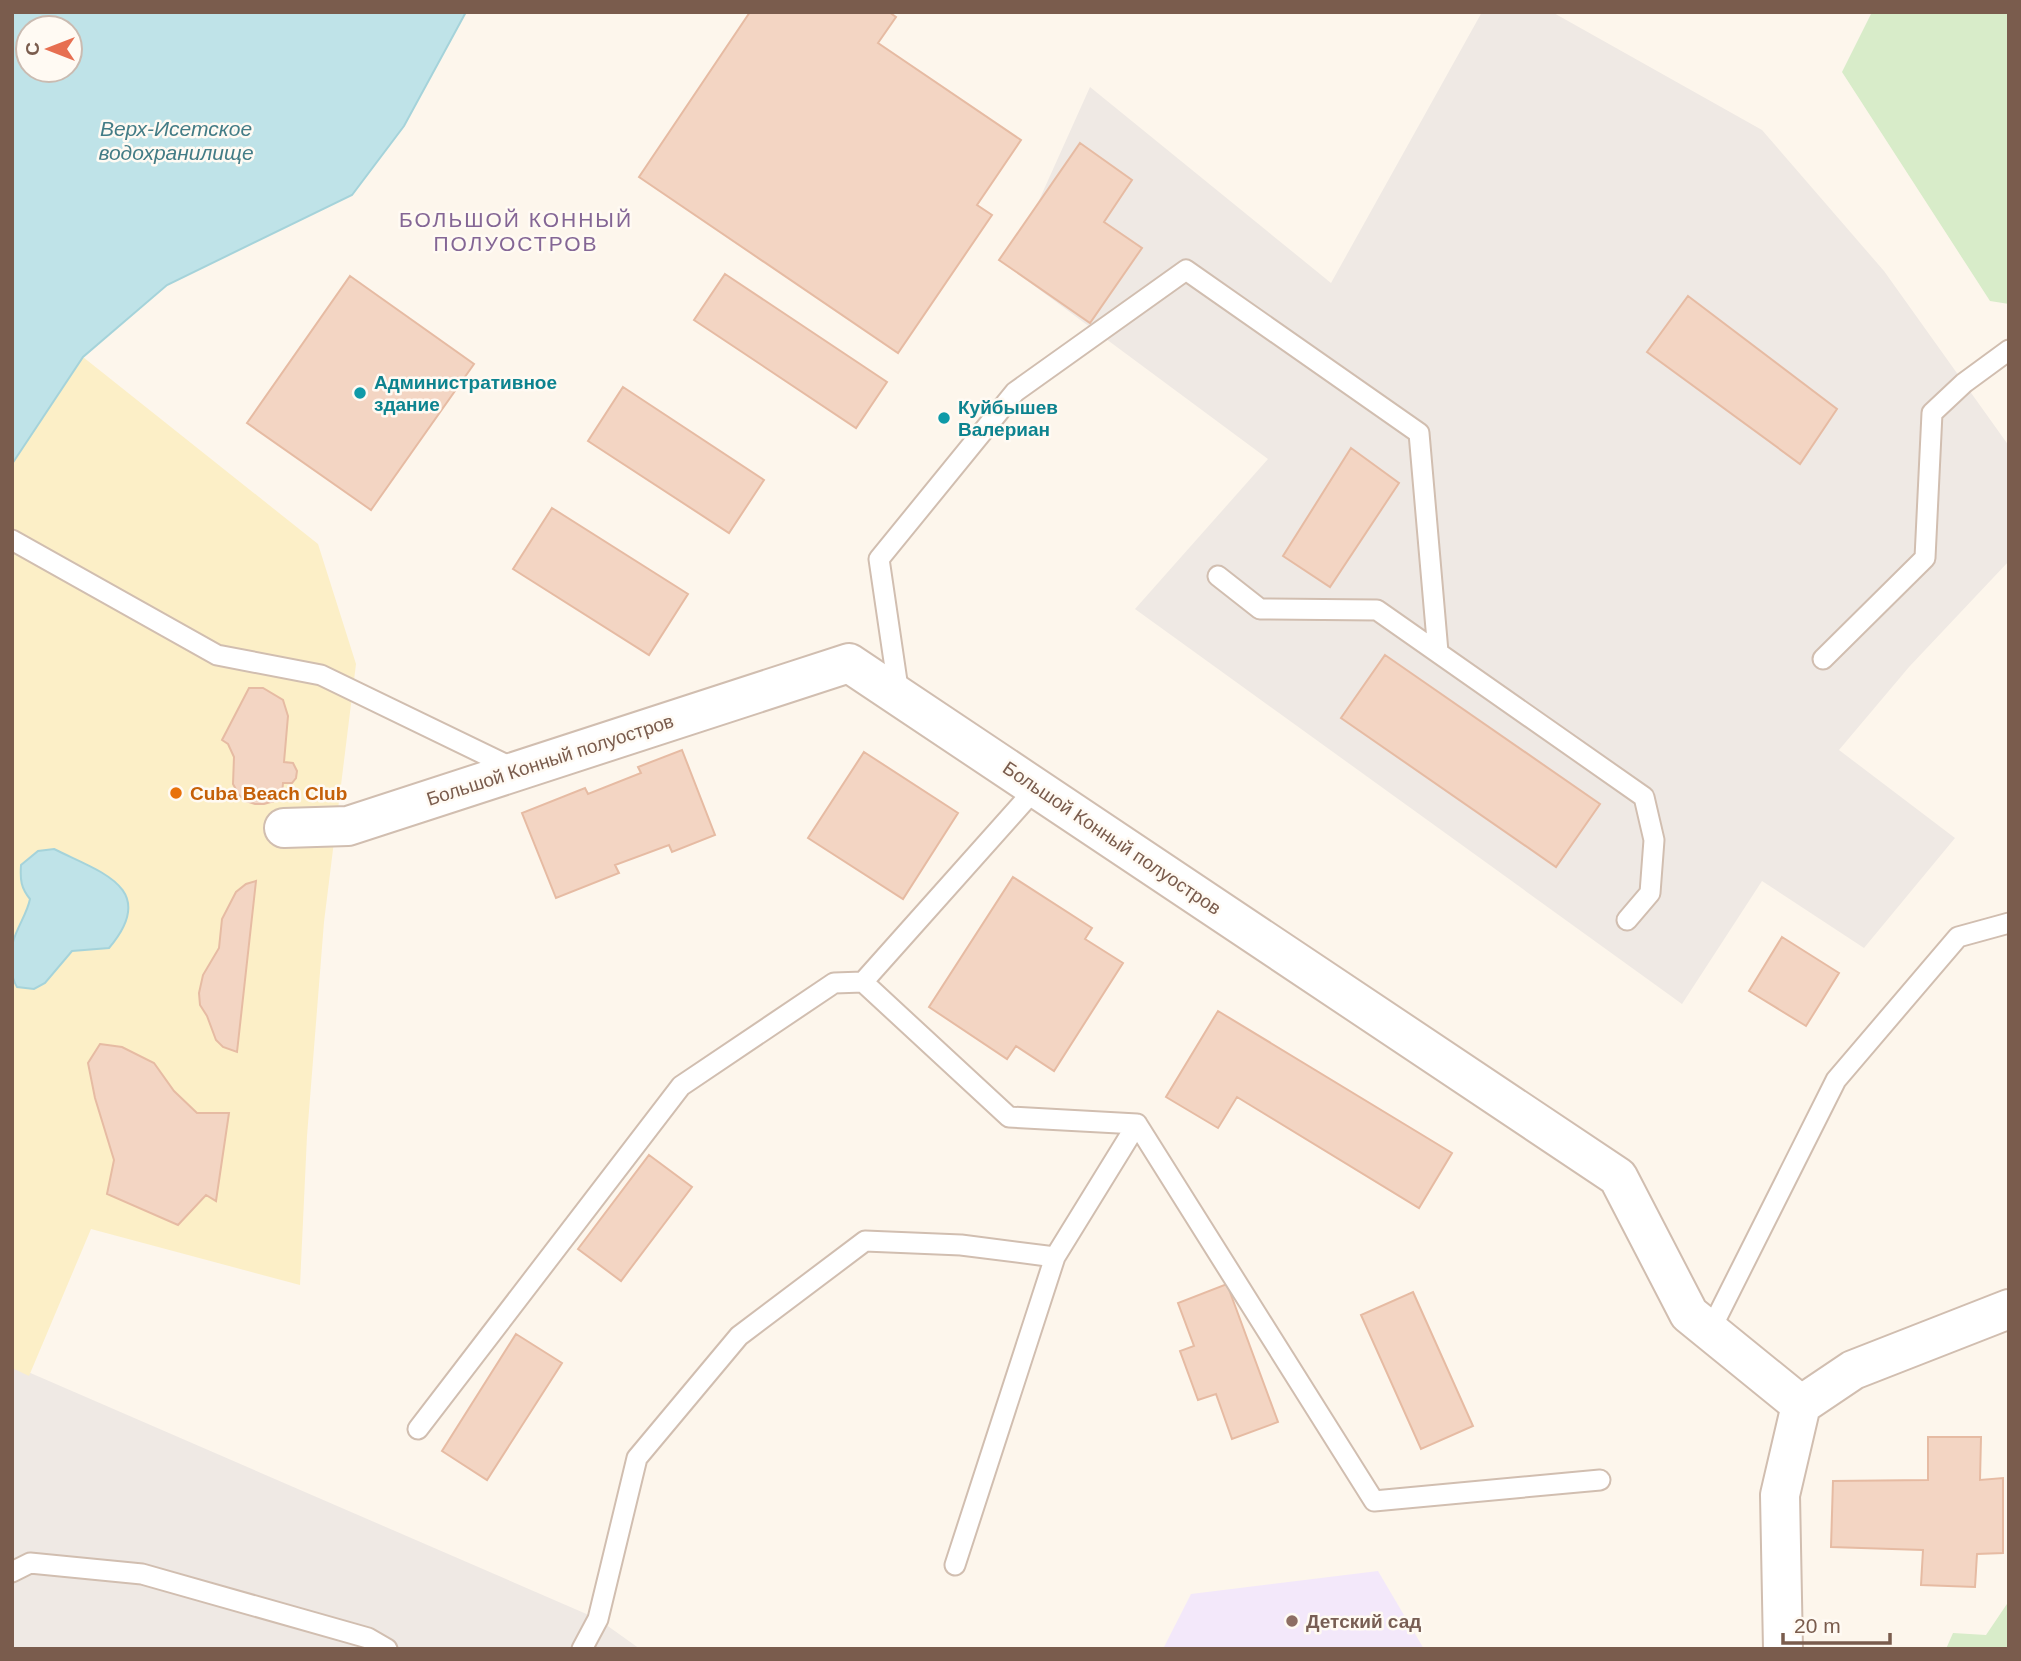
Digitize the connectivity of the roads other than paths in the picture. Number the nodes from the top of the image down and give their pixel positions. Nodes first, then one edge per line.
1 (2009, 350) edge
2 (12, 540) edge
3 (1218, 576) dead end
4 (1438, 652) junction
5 (1823, 659) dead end
6 (899, 696) junction
7 (518, 771) junction
8 (1036, 788) junction
9 (284, 828) dead end
10 (1627, 920) dead end
11 (2009, 923) edge
12 (863, 982) junction
13 (1137, 1124) junction
14 (1055, 1257) junction
15 (2009, 1309) edge
16 (1710, 1331) junction
17 (1801, 1405) junction
18 (418, 1429) dead end
19 (1600, 1480) dead end
20 (955, 1566) dead end
21 (12, 1572) edge
22 (387, 1649) edge
23 (582, 1649) edge
24 (1783, 1649) edge

1 - 5 lane
2 - 7 lane
3 - 4 lane
4 - 6 lane
4 - 10 lane
6 - 7 street, Большой Конный полуостров
6 - 8 street, Большой Конный полуостров
7 - 9 street, Большой Конный полуостров
8 - 12 lane
8 - 16 street, Большой Конный полуостров
11 - 16 lane
12 - 13 lane
12 - 18 lane
13 - 14 lane
13 - 19 lane
14 - 20 lane
14 - 23 lane
15 - 17 street
16 - 17 street, Большой Конный полуостров
17 - 24 street
21 - 22 lane

